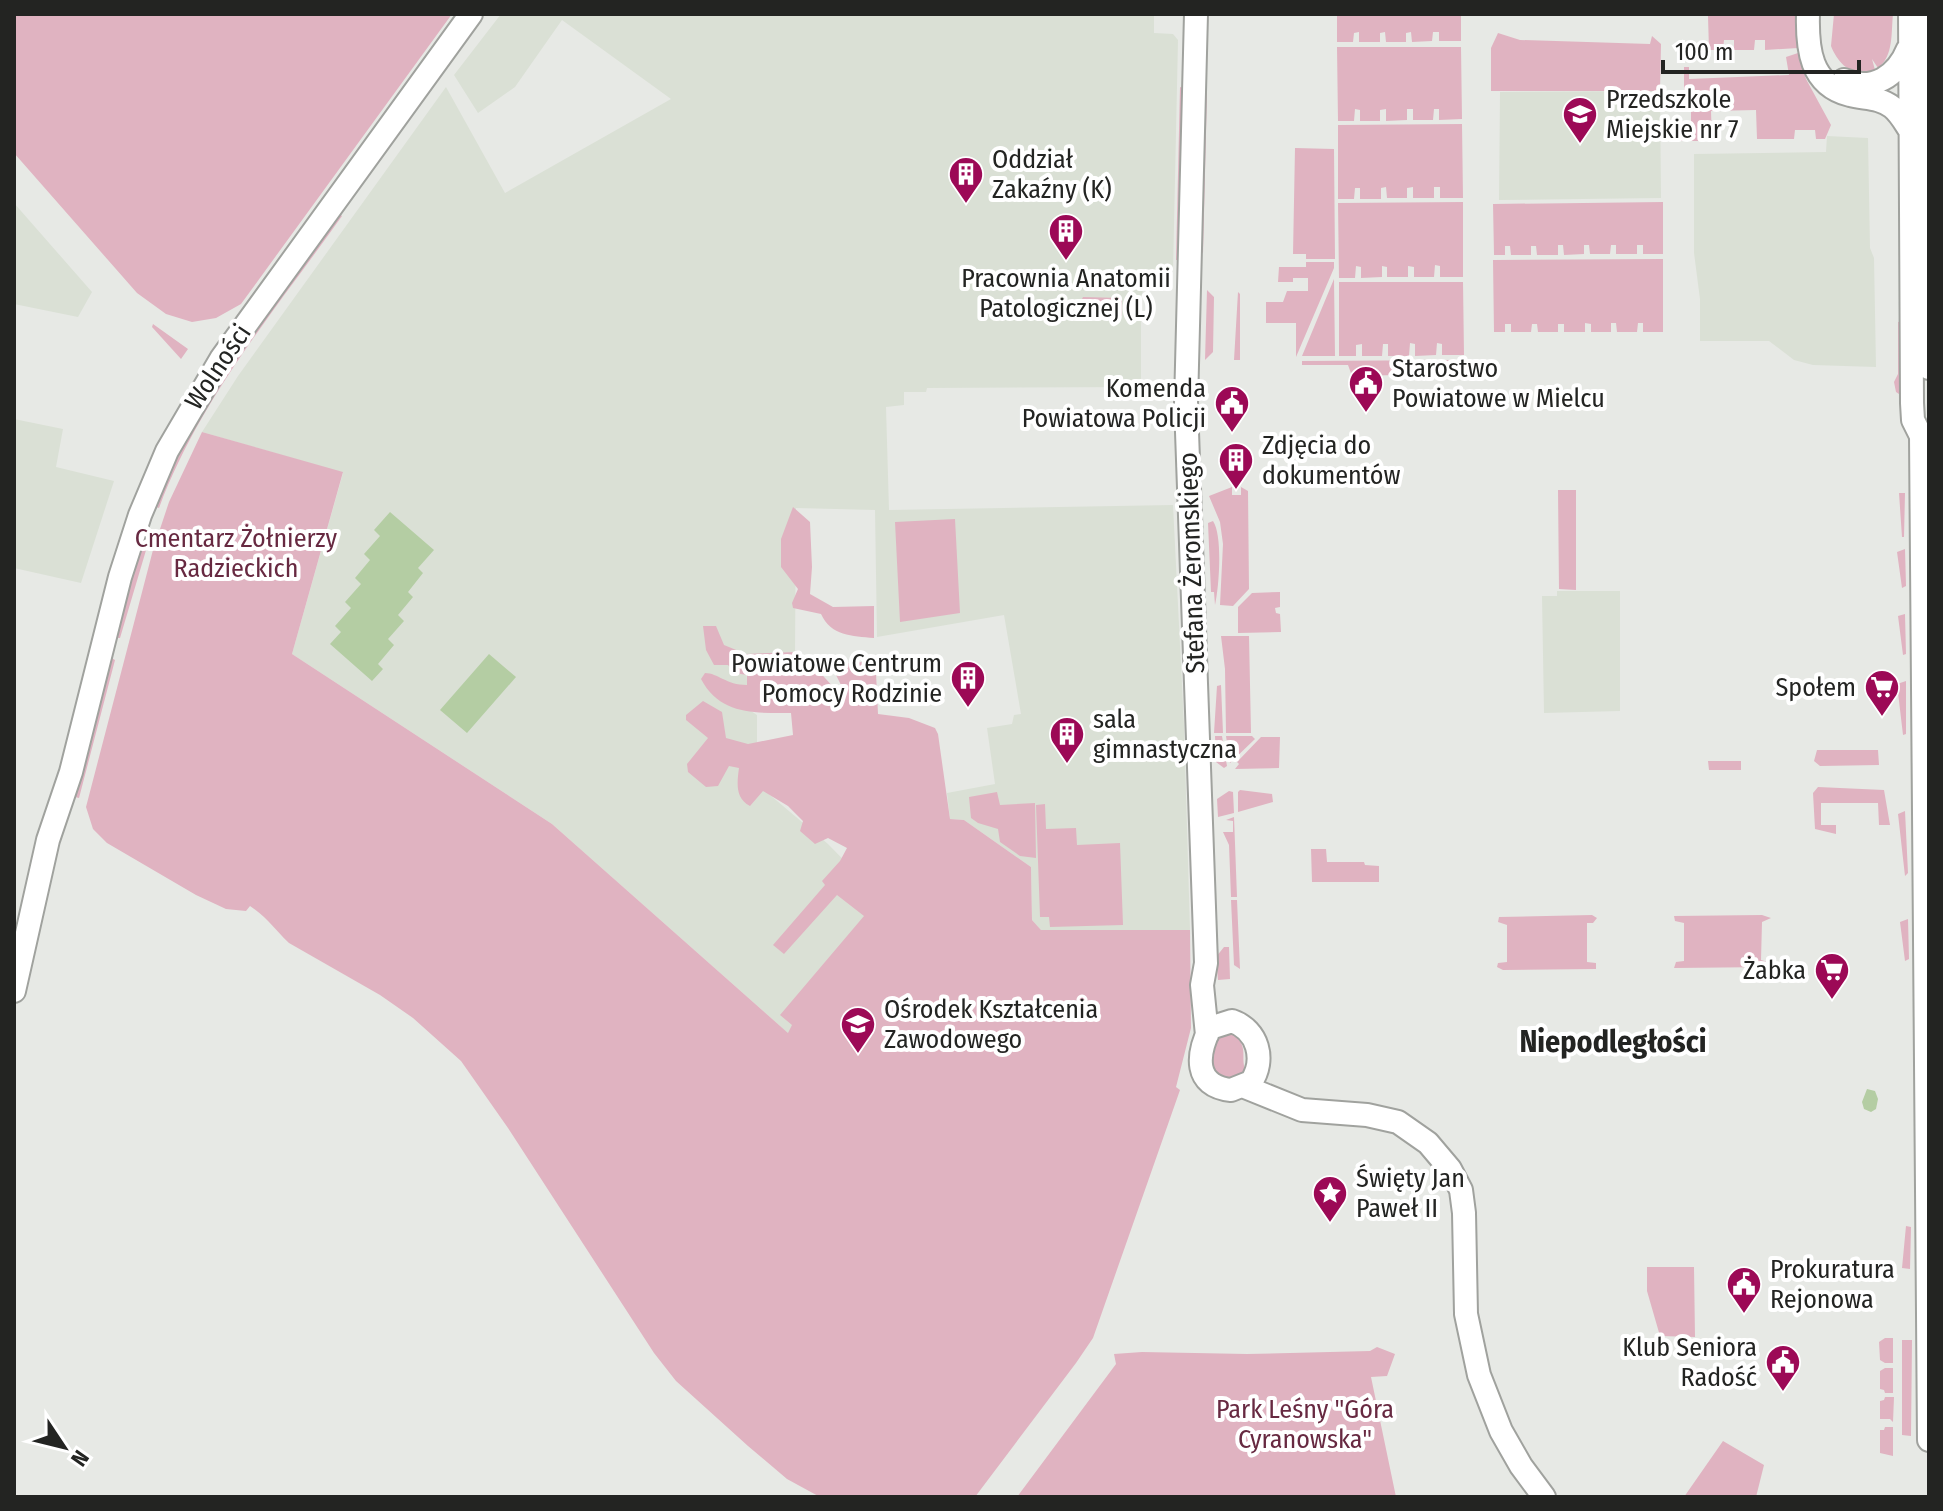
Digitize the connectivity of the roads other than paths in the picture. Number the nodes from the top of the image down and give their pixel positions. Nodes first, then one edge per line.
1 (471, 14) edge
2 (1808, 14) edge
3 (1821, 14) edge
4 (1910, 14) edge
5 (1928, 14) edge
6 (1194, 16) edge
7 (1922, 51) edge
8 (1923, 136) edge
9 (1929, 368) edge
10 (1925, 426) edge
11 (71, 772) junction
12 (1206, 963) junction
13 (14, 991) edge
14 (14, 1010) edge
15 (1232, 1021) junction
16 (1207, 1035) junction
17 (1259, 1068) junction
18 (1245, 1087) junction
19 (1329, 1111) junction
20 (1929, 1440) edge
21 (1544, 1497) edge

1 - 11 street, Wolności
2 - 8 street
3 - 7 street
4 - 7 street
5 - 7 street
6 - 12 street, Stefana Żeromskiego
7 - 8 street
8 - 9 street
8 - 10 street
10 - 20 street
11 - 13 street, Wolności
11 - 14 street, Wolności
12 - 15 street, Stefana Żeromskiego
12 - 16 street, Stefana Żeromskiego
15 - 16 street
15 - 17 street
16 - 18 street
17 - 18 street
17 - 19 street
18 - 19 street
19 - 21 street

